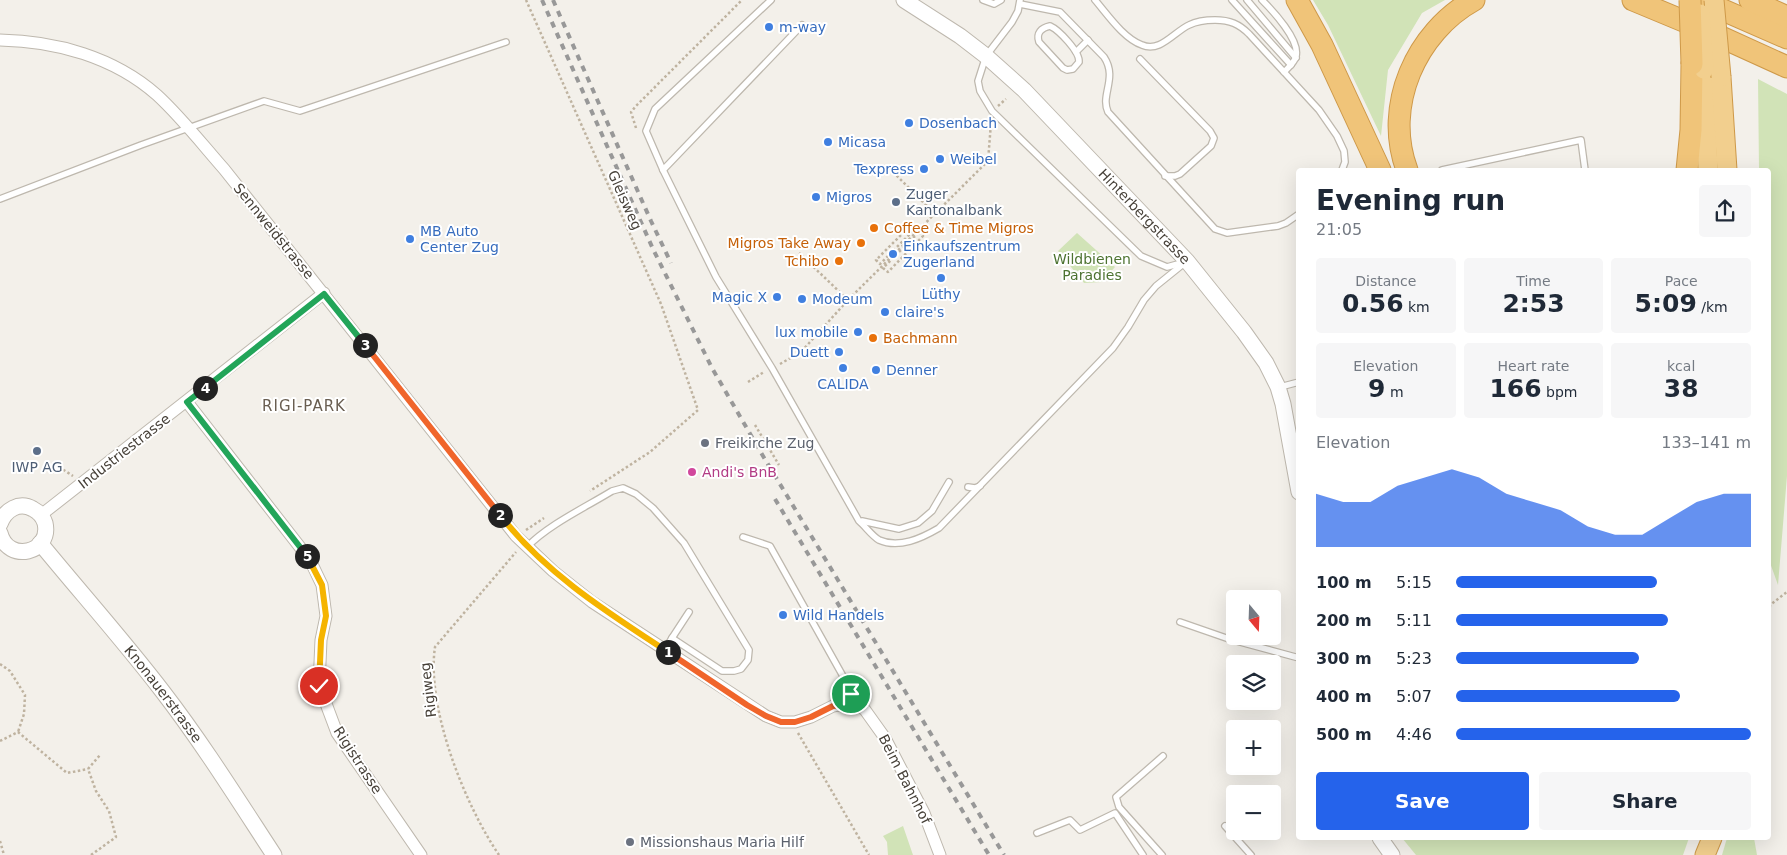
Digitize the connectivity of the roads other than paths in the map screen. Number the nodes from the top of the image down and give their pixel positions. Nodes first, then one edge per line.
1 (765, 0) edge
2 (771, 0) edge
3 (904, 0) edge
4 (983, 0) edge
5 (1001, 0) edge
6 (1095, 0) edge
7 (1232, 0) edge
8 (1247, 0) edge
9 (1262, 0) edge
10 (1297, 0) edge
11 (1474, 0) edge
12 (1633, 0) edge
13 (1690, 0) edge
14 (1700, 0) edge
15 (1714, 0) edge
16 (1750, 0) edge
17 (1020, 2) edge
18 (759, 10) junction
19 (1787, 17) edge
20 (802, 25) dead end
21 (1787, 38) edge
22 (0, 40) edge
23 (1088, 40) junction
24 (506, 42) dead end
25 (1076, 52) junction
26 (986, 56) junction
27 (1296, 58) junction
28 (1140, 59) dead end
29 (1291, 65) junction
30 (1698, 67) junction
31 (1787, 67) edge
32 (1284, 72) junction
33 (189, 128) junction
34 (1342, 168) edge
35 (1379, 168) edge
36 (1406, 168) edge
37 (1451, 168) edge
38 (1585, 168) edge
39 (1687, 168) edge
40 (1708, 168) edge
41 (1727, 168) edge
42 (663, 170) junction
43 (1165, 176) junction
44 (0, 199) edge
45 (1296, 216) edge
46 (1187, 261) junction
47 (324, 294) junction
48 (1296, 383) edge
49 (1278, 387) junction
50 (187, 402) junction
51 (1296, 476) edge
52 (950, 482) dead end
53 (983, 484) junction
54 (968, 487) dead end
55 (41, 515) junction
56 (2, 516) edge
57 (860, 521) junction
58 (743, 537) dead end
59 (2, 541) edge
60 (523, 542) junction
61 (40, 543) junction
62 (689, 612) dead end
63 (1180, 622) dead end
64 (672, 638) junction
65 (665, 651) junction
66 (1296, 657) edge
67 (852, 704) junction
68 (1163, 756) dead end
69 (1225, 826) dead end
70 (1037, 833) dead end
71 (1381, 840) edge
72 (274, 855) edge
73 (421, 855) edge
74 (940, 855) edge
75 (1143, 855) edge
76 (1162, 855) edge
77 (1251, 855) edge
78 (1392, 855) edge

1 - 18 lane
2 - 18 lane
3 - 26 street, Hinterbergstrasse
4 - 5 lane
6 - 32 lane
7 - 29 lane
8 - 27 lane
9 - 27 lane
10 - 35 highway
11 - 36 highway
12 - 31 highway
13 - 30 highway, bridge
14 - 21 highway
14 - 30 highway, bridge
15 - 41 highway, bridge
16 - 19 highway
17 - 23 lane
17 - 26 lane
18 - 42 lane
20 - 42 lane
22 - 33 street, Sennweidstrasse
23 - 25 lane
23 - 43 lane
24 - 33 lane
25 - 25 lane
26 - 46 street, Hinterbergstrasse
26 - 46 lane
27 - 29 lane
28 - 43 lane
29 - 32 lane
30 - 39 highway
30 - 40 highway
32 - 34 lane
33 - 44 lane
33 - 47 street, Sennweidstrasse
37 - 38 lane
42 - 57 lane
43 - 45 lane
46 - 49 street, Hinterbergstrasse
46 - 53 lane
47 - 50 street, Industriestrasse
47 - 60 street, Sennweidstrasse
48 - 49 lane
49 - 51 street, Hinterbergstrasse
50 - 55 street, Industriestrasse
50 - 73 street, Rigistrasse
52 - 57 lane
53 - 54 lane
53 - 57 lane
55 - 56 street
55 - 61 street
58 - 67 lane
59 - 61 street
60 - 64 lane
60 - 65 street, Sennweidstrasse
61 - 72 street, Knonauerstrasse
62 - 64 lane
63 - 66 lane
64 - 65 lane
65 - 67 street, Sennweidstrasse
67 - 74 street, Beim Bahnhof
68 - 76 lane
69 - 77 lane
70 - 75 lane
71 - 78 street

